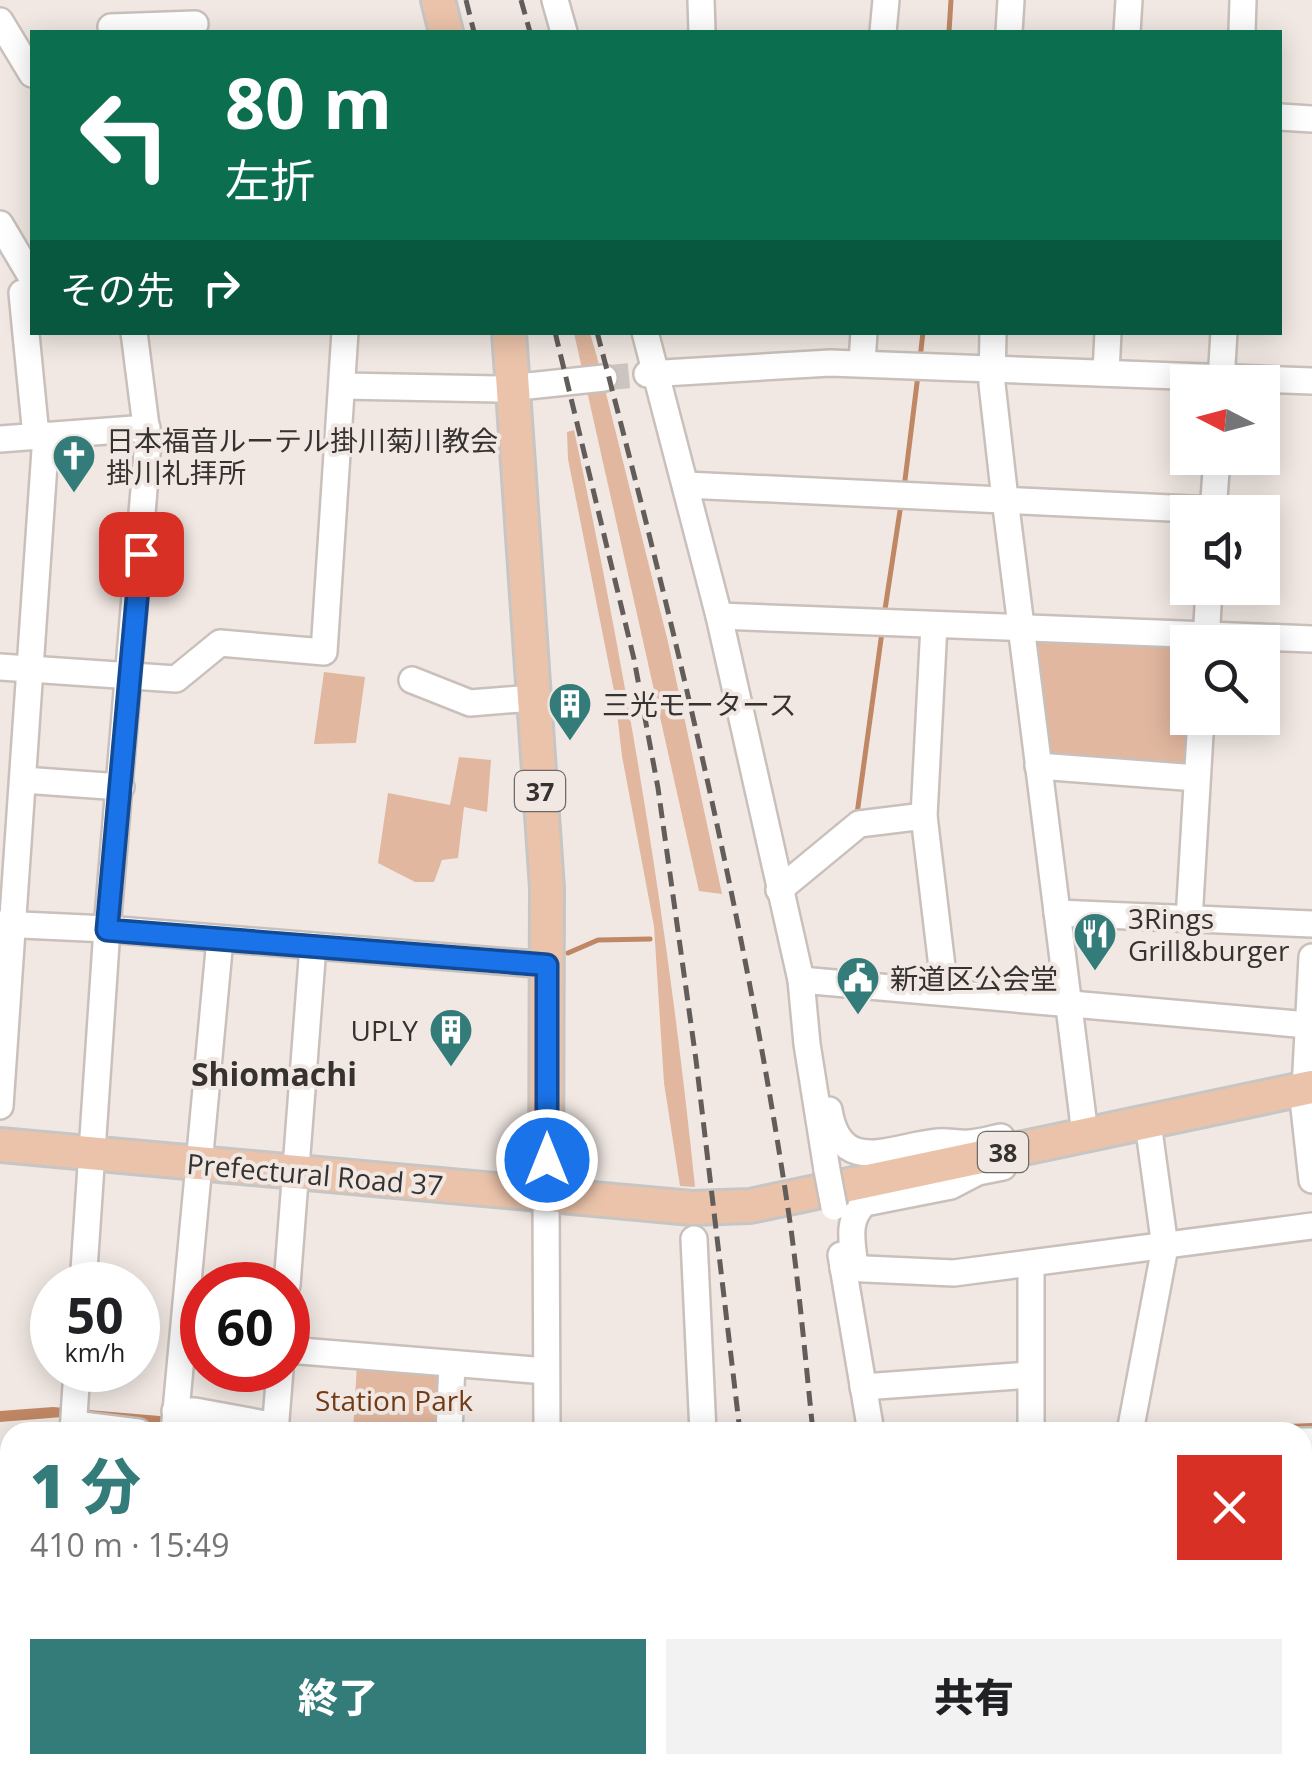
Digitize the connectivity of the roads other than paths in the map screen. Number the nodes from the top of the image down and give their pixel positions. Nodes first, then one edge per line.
1 (438, 0) edge
2 (555, 0) edge
3 (701, 0) edge
4 (886, 0) edge
5 (1011, 0) edge
6 (1129, 0) edge
7 (1244, 0) edge
8 (195, 19) edge
9 (0, 21) edge
10 (112, 28) dead end
11 (446, 30) edge
12 (563, 30) edge
13 (702, 30) edge
14 (884, 30) edge
15 (1009, 30) edge
16 (1127, 30) edge
17 (1242, 30) edge
18 (30, 71) edge
19 (1282, 118) edge
20 (1312, 119) edge
21 (0, 224) edge
22 (22, 290) edge
23 (134, 335) edge
24 (345, 335) edge
25 (509, 335) edge
26 (646, 335) edge
27 (864, 335) edge
28 (993, 335) edge
29 (1108, 335) edge
30 (1224, 335) edge
31 (862, 364) junction
32 (1222, 365) edge
33 (991, 369) junction
34 (652, 373) junction
35 (1106, 373) junction
36 (1170, 377) edge
37 (604, 378) tunnel mouth
38 (1280, 381) edge
39 (1312, 381) edge
40 (342, 386) junction
41 (512, 388) junction
42 (147, 428) junction
43 (41, 436) junction
44 (0, 439) edge
45 (686, 485) junction
46 (1005, 499) junction
47 (1170, 509) edge
48 (719, 616) junction
49 (934, 625) junction
50 (1020, 629) junction
51 (1170, 638) edge
52 (1312, 638) edge
53 (1280, 639) edge
54 (0, 667) edge
55 (30, 669) junction
56 (131, 675) junction
57 (412, 680) dead end
58 (533, 698) junction
59 (1200, 735) edge
60 (1038, 766) junction
61 (1198, 778) junction
62 (22, 780) junction
63 (120, 787) junction
64 (924, 816) junction
65 (10, 820) edge
66 (779, 890) junction
67 (1056, 913) junction
68 (1189, 920) junction
69 (1312, 924) edge
70 (6, 925) edge
71 (107, 930) junction
72 (220, 938) junction
73 (313, 946) junction
74 (1312, 957) edge
75 (547, 965) junction
76 (801, 980) junction
77 (945, 992) junction
78 (1067, 1005) junction
79 (1310, 1016) edge
80 (807, 1044) junction
81 (1308, 1088) edge
82 (0, 1106) edge
83 (1148, 1123) junction
84 (1085, 1134) junction
85 (0, 1144) edge
86 (91, 1153) junction
87 (199, 1163) junction
88 (296, 1172) junction
89 (1312, 1180) edge
90 (546, 1196) junction
91 (1312, 1226) edge
92 (694, 1239) dead end
93 (1166, 1247) junction
94 (84, 1262) edge
95 (289, 1262) edge
96 (1030, 1265) junction
97 (849, 1268) junction
98 (310, 1352) edge
99 (452, 1364) junction
100 (546, 1370) junction
101 (1030, 1375) junction
102 (863, 1388) junction
103 (76, 1392) edge
104 (279, 1392) edge
105 (74, 1422) edge
106 (175, 1422) edge
107 (244, 1422) edge
108 (276, 1422) edge
109 (450, 1422) edge
110 (547, 1422) edge
111 (702, 1422) edge
112 (869, 1422) edge
113 (1030, 1422) edge
114 (1132, 1422) edge

1 - 11 main road
2 - 12 street
3 - 13 street
4 - 14 street
5 - 15 street
6 - 16 street
7 - 17 street
8 - 10 street
9 - 18 street
19 - 20 street
21 - 22 street
22 - 43 street
23 - 42 street
24 - 40 street
25 - 41 main road, 37
26 - 34 street
27 - 31 street
28 - 33 street
29 - 35 street
30 - 32 street
31 - 33 street
31 - 34 street
33 - 35 street
33 - 46 street
34 - 45 street
35 - 36 street
37 - 41 street
38 - 39 street
40 - 41 street
40 - 56 street
41 - 58 main road, 37
42 - 43 street
42 - 56 street
43 - 44 street
43 - 55 street
45 - 46 street
45 - 48 street
46 - 47 street
46 - 50 street
48 - 49 street
48 - 66 street
49 - 50 street
49 - 64 street
50 - 51 street
50 - 60 street
52 - 53 street
54 - 55 street
55 - 56 street
55 - 62 street
56 - 63 street
57 - 58 street
58 - 75 main road, 37
59 - 61 street
60 - 61 street
60 - 67 street
61 - 68 street
62 - 63 street
62 - 65 street
63 - 71 street
64 - 66 street
64 - 77 street
65 - 70 street
66 - 76 street
67 - 68 street
67 - 78 street
68 - 69 street
70 - 71 street
70 - 82 street
71 - 72 street
71 - 86 street
72 - 73 street
72 - 87 street
73 - 75 street
73 - 88 street
74 - 79 street
75 - 90 main road, 37
76 - 77 street
76 - 80 street
77 - 78 street
78 - 79 street
78 - 84 street
79 - 81 street
80 - 84 street
80 - 97 street, bridge
81 - 83 main road, 38
81 - 89 street
83 - 84 main road, 38
83 - 93 street
84 - 90 main road, 38
84 - 97 street
85 - 86 main road, Prefectural Road 37
86 - 87 main road, Prefectural Road 37
86 - 94 street
87 - 88 main road, Prefectural Road 37
87 - 106 street
88 - 90 main road, Prefectural Road 37
88 - 95 street
90 - 100 street
91 - 93 street
92 - 111 street
93 - 96 street
93 - 114 street
96 - 97 street
96 - 101 street
97 - 102 street
98 - 99 street
99 - 100 street
99 - 109 street
100 - 110 street
101 - 102 street
101 - 113 street
102 - 112 street
103 - 105 street
104 - 108 street
106 - 107 street

